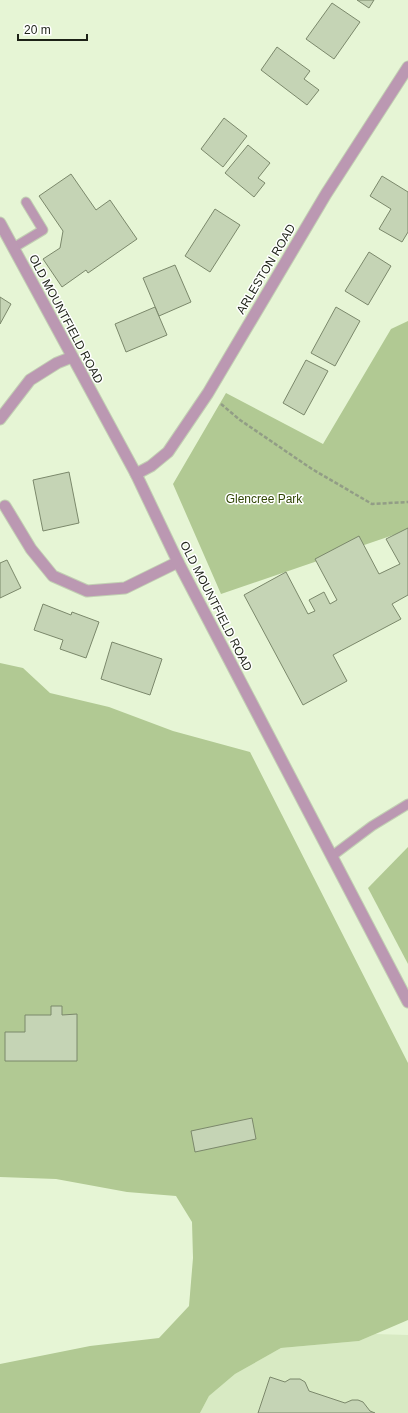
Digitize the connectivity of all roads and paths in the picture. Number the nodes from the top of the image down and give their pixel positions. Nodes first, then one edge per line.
1 (408, 67) edge
2 (26, 202) dead end
3 (0, 222) edge
4 (14, 248) junction
5 (72, 357) junction
6 (208, 393) junction
7 (0, 419) edge
8 (136, 474) junction
9 (408, 502) edge
10 (5, 506) dead end
11 (178, 562) junction
12 (408, 804) edge
13 (332, 856) junction
14 (408, 1002) edge

1 - 6 street, ARLESTON ROAD
2 - 4 lane
3 - 4 street, OLD MOUNTFIELD ROAD
4 - 5 street, OLD MOUNTFIELD ROAD
5 - 7 street
5 - 8 street, OLD MOUNTFIELD ROAD
6 - 8 street, ARLESTON ROAD
6 - 9 path
8 - 11 street, OLD MOUNTFIELD ROAD
10 - 11 street
11 - 13 street, OLD MOUNTFIELD ROAD
12 - 13 lane
13 - 14 street, OLD MOUNTFIELD ROAD

